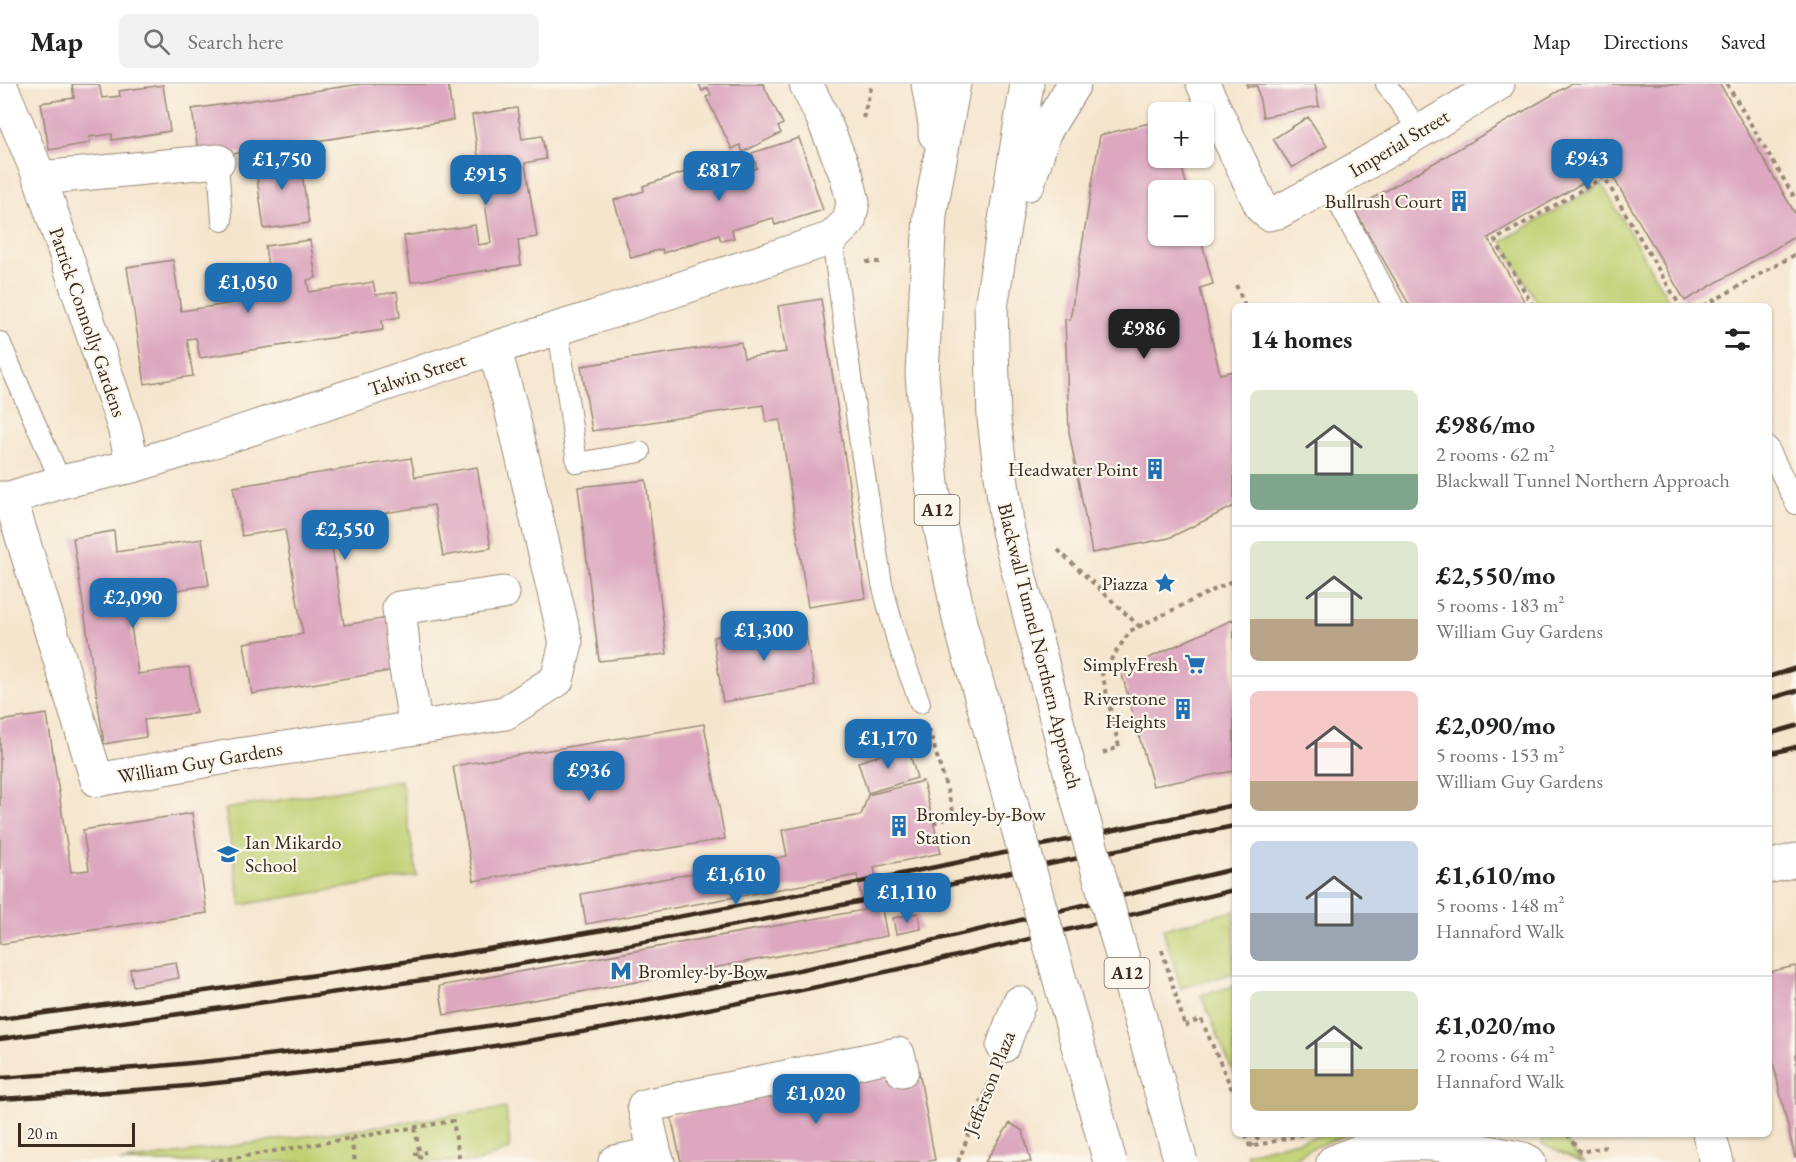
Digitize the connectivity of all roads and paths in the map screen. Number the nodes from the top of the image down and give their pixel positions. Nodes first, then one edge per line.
1 (0, 84) edge
2 (806, 84) edge
3 (928, 84) edge
4 (954, 84) edge
5 (1027, 84) edge
6 (1074, 84) edge
7 (1088, 84) edge
8 (1203, 84) edge
9 (1386, 84) edge
10 (1498, 84) edge
11 (1727, 84) edge
12 (1420, 132) junction
13 (1044, 133) junction
14 (218, 161) joint
15 (40, 178) junction
16 (1329, 184) junction
17 (1796, 200) edge
18 (930, 214) junction
19 (222, 221) dead end
20 (832, 238) junction
21 (1796, 254) edge
22 (870, 262) dead end
23 (880, 262) dead end
24 (1236, 285) dead end
25 (1244, 303) edge
26 (1391, 303) edge
27 (1531, 303) edge
28 (1678, 303) edge
29 (1709, 303) edge
30 (992, 307) junction
31 (558, 328) junction
32 (0, 342) edge
33 (494, 348) junction
34 (639, 452) dead end
35 (1772, 455) edge
36 (133, 466) junction
37 (61, 482) junction
38 (5, 498) edge
39 (1796, 504) edge
40 (1058, 550) dead end
41 (1232, 581) edge
42 (503, 593) dead end
43 (1140, 627) junction
44 (920, 703) dead end
45 (416, 728) junction
46 (929, 731) dead end
47 (1103, 753) dead end
48 (970, 812) dead end
49 (955, 819) junction
50 (933, 822) dead end
51 (1796, 860) edge
52 (1772, 866) edge
53 (1019, 1003) dead end
54 (1185, 1026) dead end
55 (1003, 1046) joint
56 (902, 1070) dead end
57 (1232, 1089) edge
58 (415, 1128) junction
59 (1247, 1137) edge
60 (1258, 1137) edge
61 (1292, 1137) edge
62 (1569, 1137) edge
63 (1710, 1137) edge
64 (351, 1138) junction
65 (1250, 1147) junction
66 (1606, 1147) dead end
67 (419, 1152) junction
68 (426, 1152) dead end
69 (414, 1154) dead end
70 (656, 1158) edge
71 (210, 1162) edge
72 (355, 1162) edge
73 (421, 1162) edge
74 (460, 1162) edge
75 (615, 1162) edge
76 (958, 1162) edge
77 (1110, 1162) edge
78 (1181, 1162) edge
79 (1333, 1162) edge
80 (1529, 1162) edge
81 (1717, 1162) edge

1 - 15 main road, Patrick Connolly Gardens
2 - 20 main road
3 - 18 main road
4 - 18 main road, A12
5 - 30 main road, Blackwall Tunnel Northern Approach / A12
6 - 13 main road, A12
7 - 13 main road
8 - 16 main road, Imperial Street
9 - 12 lane
10 - 12 main road, Imperial Street
11 - 17 path
12 - 16 main road, Imperial Street
13 - 30 main road, A12
14 - 15 main road
14 - 19 lane
15 - 36 main road, Patrick Connolly Gardens
16 - 26 lane
18 - 77 main road, A12, bridge
20 - 31 main road, Talwin Street
20 - 44 lane
21 - 29 path
22 - 23 path
24 - 25 path
27 - 28 path
30 - 78 main road, Blackwall Tunnel Northern Approach / A12, bridge
31 - 33 main road, Talwin Street
31 - 34 lane
32 - 37 lane
33 - 36 main road, Talwin Street
33 - 45 main road, William Guy Gardens
35 - 39 lane
36 - 37 main road, Talwin Street
37 - 38 main road, Talwin Street
38 - 45 main road, William Guy Gardens
40 - 43 path
41 - 43 path
42 - 45 main road
43 - 47 path
46 - 49 path
48 - 49 path
49 - 50 path
51 - 52 main road
53 - 55 main road, Jefferson Plaza
54 - 57 path
55 - 76 path, Jefferson Plaza
56 - 70 main road
58 - 64 path
58 - 67 path
58 - 74 path
59 - 65 path
60 - 65 path
61 - 65 path
62 - 66 path
63 - 81 main road
64 - 71 path
64 - 72 path
67 - 68 path
67 - 69 path
67 - 73 path
70 - 75 main road
79 - 80 main road

